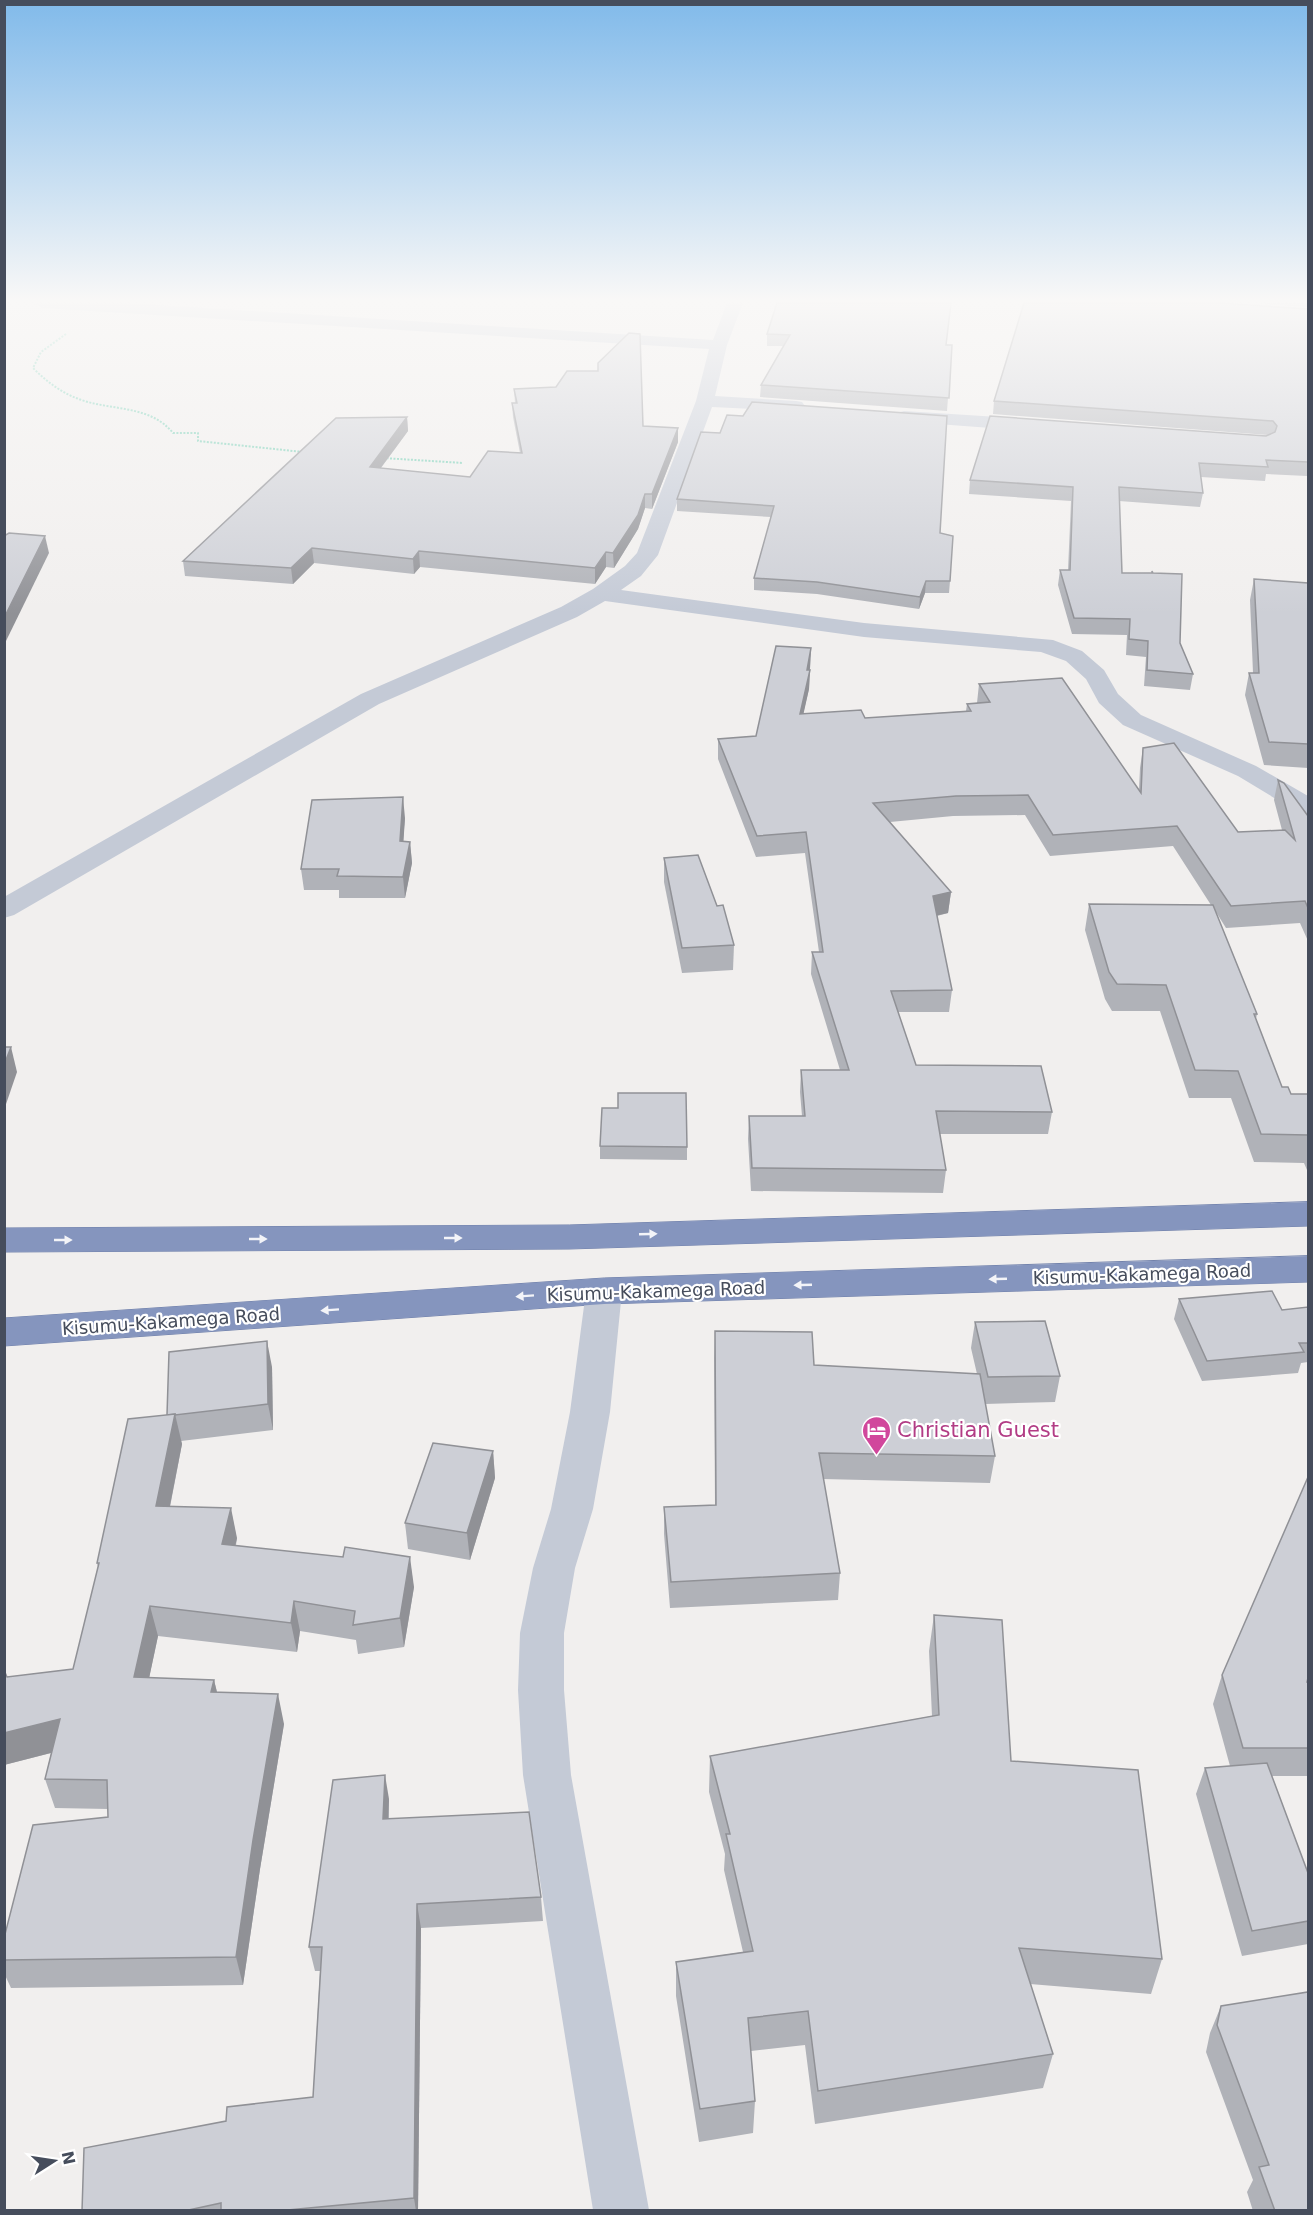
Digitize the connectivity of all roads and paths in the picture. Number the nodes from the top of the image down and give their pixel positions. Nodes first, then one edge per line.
1 (110, 406) edge
2 (703, 406) edge
3 (789, 406) edge
4 (815, 408) edge
5 (881, 415) edge
6 (1052, 427) edge
7 (304, 452) edge
8 (382, 458) edge
9 (463, 463) dead end
10 (601, 594) junction
11 (1308, 807) edge
12 (4, 909) edge
13 (1308, 1214) edge
14 (4, 1240) edge
15 (1308, 1269) edge
16 (604, 1291) junction
17 (4, 1332) edge
18 (621, 2211) edge

1 - 7 path
2 - 10 street
3 - 4 street
5 - 6 street
8 - 9 path
10 - 11 street
10 - 12 street
14 -> 13 highway
15 -> 16 highway, Kisumu-Kakamega Road
16 -> 17 highway, Kisumu-Kakamega Road
16 - 18 street

